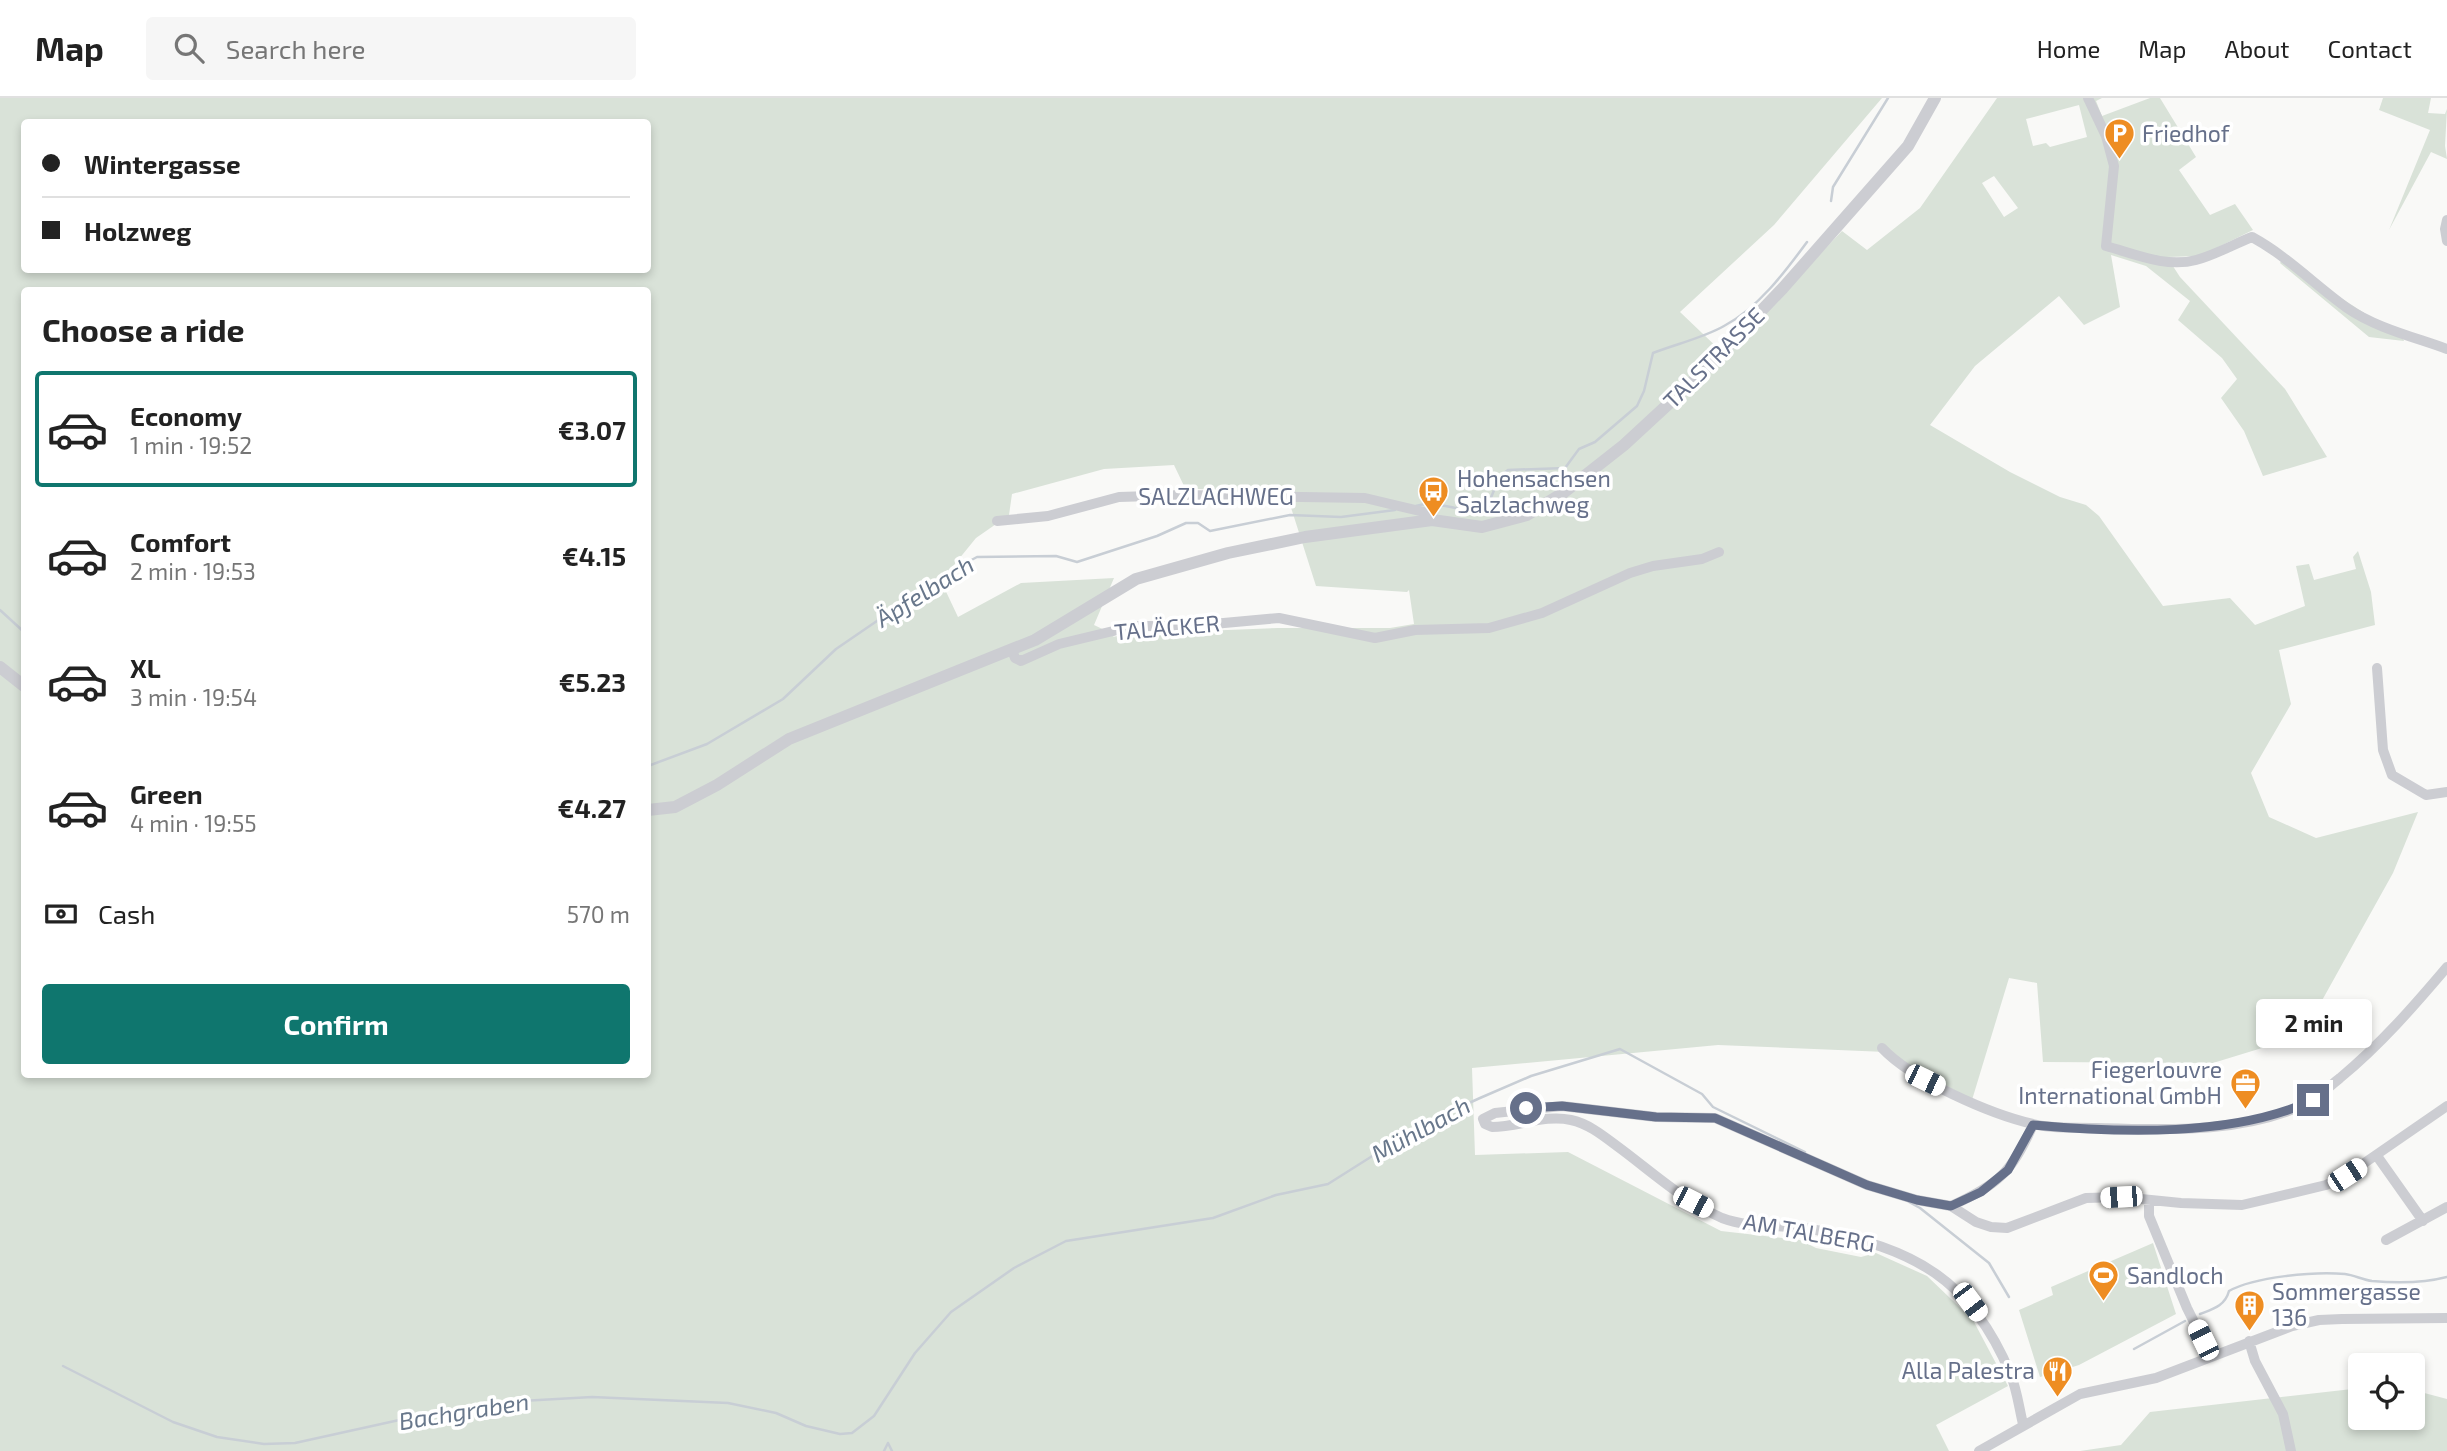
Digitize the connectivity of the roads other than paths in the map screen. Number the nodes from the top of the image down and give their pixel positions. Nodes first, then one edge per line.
1 (1935, 98) edge
2 (2088, 98) edge
3 (2447, 220) edge
4 (2447, 241) edge
5 (2447, 349) edge
6 (1432, 520) junction
7 (997, 521) dead end
8 (1719, 552) dead end
9 (1012, 650) junction
10 (0, 667) edge
11 (2378, 668) dead end
12 (21, 684) edge
13 (2447, 792) edge
14 (651, 810) edge
15 (2447, 967) edge
16 (1882, 1048) dead end
17 (2447, 1106) edge
18 (2033, 1125) junction
19 (2377, 1156) junction
20 (2149, 1200) junction
21 (1951, 1206) junction
22 (2447, 1207) edge
23 (2423, 1221) junction
24 (2386, 1240) dead end
25 (2447, 1318) edge
26 (2249, 1341) junction
27 (2211, 1356) junction
28 (2024, 1424) junction
29 (1979, 1451) edge
30 (2291, 1451) edge

1 - 6 street, TALSTRASSE
2 - 5 street
3 - 4 street
6 - 7 street, SALZLACHWEG
6 - 9 street, TALÄCKER
8 - 9 street, TALÄCKER
9 - 14 street
10 - 12 street
11 - 13 street
15 - 18 street
16 - 18 street
17 - 19 street
18 - 21 street
19 - 20 street
19 - 23 street
20 - 21 street
20 - 27 street
21 - 28 street, AM TALBERG
22 - 23 street
23 - 24 street
25 - 26 street
26 - 27 street
26 - 30 street
27 - 28 street
28 - 29 street

